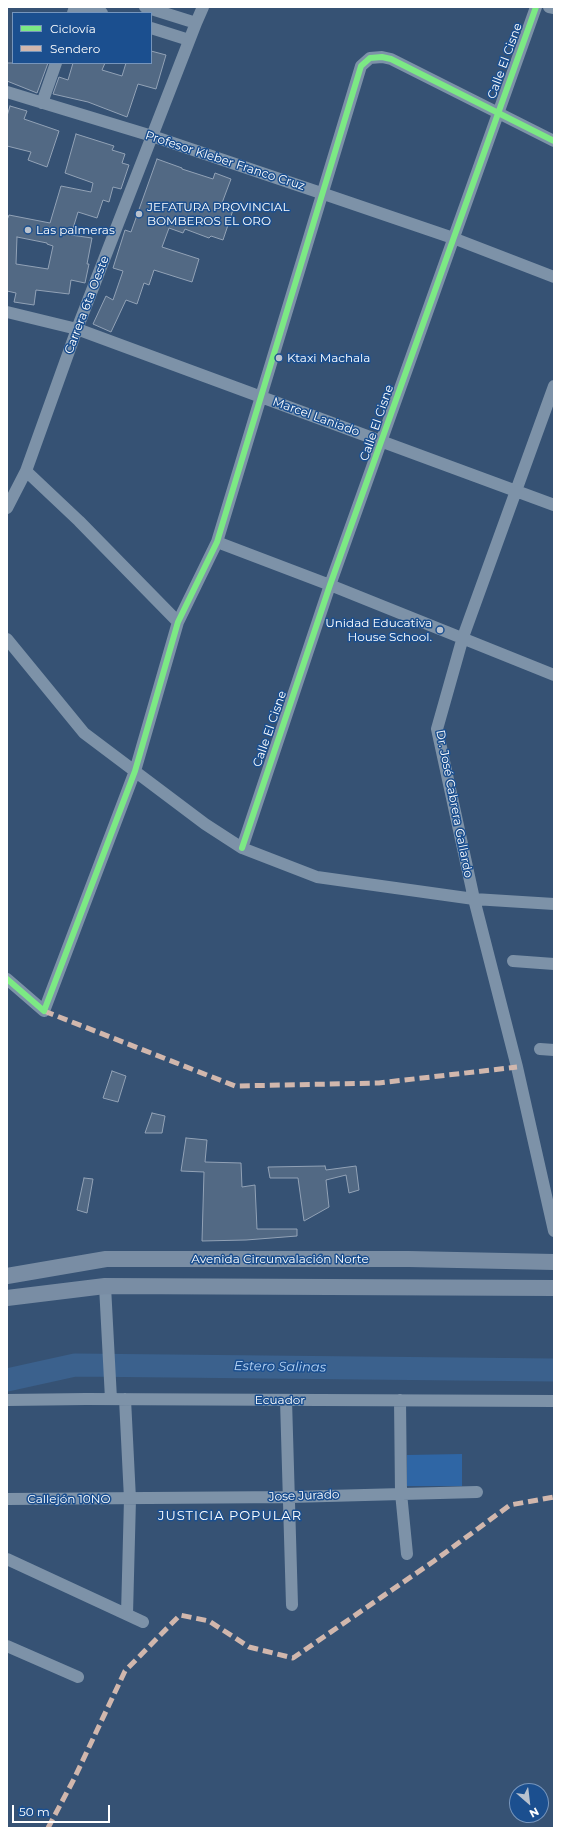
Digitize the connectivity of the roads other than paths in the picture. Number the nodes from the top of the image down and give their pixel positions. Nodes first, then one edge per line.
1 (82, 7) edge
2 (145, 7) edge
3 (203, 7) edge
4 (536, 7) edge
5 (549, 7) edge
6 (554, 8) edge
7 (99, 12) edge
8 (196, 23) junction
9 (152, 28) edge
10 (189, 40) junction
11 (56, 64) edge
12 (7, 92) edge
13 (42, 103) junction
14 (498, 112) junction
15 (152, 136) junction
16 (554, 141) edge
17 (324, 194) junction
18 (453, 238) junction
19 (554, 277) edge
20 (7, 312) edge
21 (77, 329) junction
22 (554, 386) edge
23 (261, 397) junction
24 (382, 443) junction
25 (26, 471) junction
26 (516, 491) junction
27 (554, 505) edge
28 (7, 508) edge
29 (217, 542) junction
30 (330, 585) junction
31 (178, 622) junction
32 (463, 637) junction
33 (7, 640) edge
34 (554, 675) edge
35 (135, 770) junction
36 (242, 848) junction
37 (474, 899) junction
38 (554, 904) edge
39 (513, 961) dead end
40 (554, 964) edge
41 (7, 979) edge
42 (540, 1049) dead end
43 (554, 1050) edge
44 (554, 1231) edge
45 (526, 1261) junction
46 (554, 1262) edge
47 (7, 1276) edge
48 (106, 1286) junction
49 (524, 1288) junction
50 (554, 1288) edge
51 (7, 1298) edge
52 (111, 1393) junction
53 (125, 1399) junction
54 (7, 1400) edge
55 (286, 1400) junction
56 (400, 1400) junction
57 (554, 1401) edge
58 (477, 1492) dead end
59 (401, 1493) junction
60 (290, 1497) junction
61 (130, 1499) junction
62 (7, 1500) edge
63 (407, 1554) dead end
64 (7, 1559) edge
65 (292, 1605) dead end
66 (127, 1614) junction
67 (143, 1622) dead end
68 (7, 1646) edge
69 (78, 1677) dead end

1 - 7 street
2 - 8 street
3 - 8 street, Carrera 6ta Oeste
4 - 14 street, Calle El Cisne
5 - 6 street
8 - 10 street, Carrera 6ta Oeste
9 - 10 street
10 - 15 street, Carrera 6ta Oeste
11 - 13 street
12 - 13 street, Profesor Kleber Franco Cruz
13 - 15 street, Profesor Kleber Franco Cruz
14 - 16 street
14 - 17 street
14 - 18 street, Calle El Cisne
15 - 17 street, Profesor Kleber Franco Cruz
15 - 21 street, Carrera 6ta Oeste
17 - 18 street, Profesor Kleber Franco Cruz
17 - 23 street
18 - 19 street, Profesor Kleber Franco Cruz
18 - 24 street, Calle El Cisne
20 - 21 street, Marcel Laniado
21 - 23 street, Marcel Laniado
21 - 25 street, Carrera 6ta Oeste
22 - 26 street, Dr. José Cabrera Gallardo
23 - 24 street, Marcel Laniado
23 - 29 street
24 - 26 street, Marcel Laniado
24 - 30 street, Calle El Cisne
25 - 28 street, Carrera 6ta Oeste
25 - 31 street
26 - 27 street, Marcel Laniado
26 - 32 street, Dr. José Cabrera Gallardo
29 - 30 street
29 - 31 street
30 - 32 street
30 - 36 street, Calle El Cisne
31 - 35 street
32 - 34 street
32 - 37 street, Dr. José Cabrera Gallardo
33 - 35 street
35 - 36 street
35 - 41 street
36 - 37 street
37 - 38 street
37 - 44 street, Dr. José Cabrera Gallardo
39 - 40 street
42 - 43 street
45 - 46 main road, Avenida Circunvalación Norte
45 - 47 main road, Avenida Circunvalación Norte
45 - 49 main road
48 - 49 main road
48 - 51 main road
48 - 52 street
49 - 50 main road
52 - 53 street, Ecuador
52 - 54 street, Ecuador
53 - 55 street, Ecuador
53 - 61 street
55 - 56 street, Ecuador
55 - 60 street
56 - 57 street, Ecuador
56 - 59 street
58 - 59 street, Jose Jurado
59 - 60 street, Jose Jurado
59 - 63 street
60 - 61 street, Jose Jurado
60 - 65 street
61 - 62 street, Callejón 10NO
61 - 66 street
64 - 66 street
66 - 67 street
68 - 69 street

